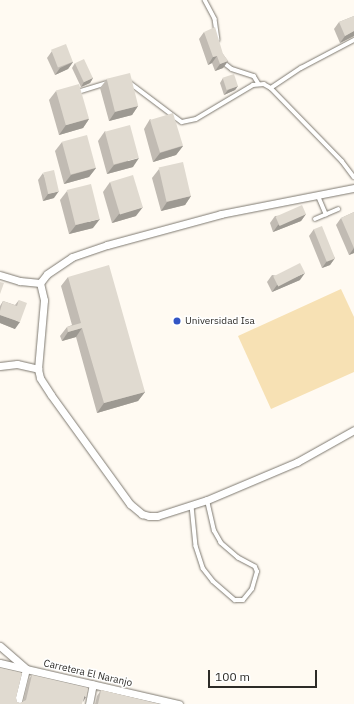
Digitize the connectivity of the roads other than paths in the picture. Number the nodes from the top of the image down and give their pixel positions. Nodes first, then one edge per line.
1 (206, 0) edge
2 (354, 40) edge
3 (218, 42) edge
4 (221, 60) edge
5 (124, 79) edge
6 (111, 82) edge
7 (259, 84) junction
8 (271, 88) junction
9 (81, 91) edge
10 (354, 177) edge
11 (354, 188) edge
12 (318, 194) junction
13 (338, 209) dead end
14 (326, 214) junction
15 (315, 219) dead end
16 (0, 275) edge
17 (40, 283) junction
18 (0, 366) edge
19 (38, 369) junction
20 (354, 430) edge
21 (207, 500) junction
22 (192, 506) junction
23 (0, 646) edge
24 (0, 663) edge
25 (26, 669) junction
26 (93, 684) junction
27 (159, 702) edge
28 (17, 704) edge
29 (89, 704) edge
30 (179, 704) edge

1 - 3 lane
2 - 8 lane
4 - 7 lane
5 - 7 lane
6 - 9 lane
7 - 8 lane
8 - 10 lane
11 - 12 street
12 - 14 lane
12 - 17 street
13 - 14 lane
14 - 15 lane
16 - 17 street
17 - 19 street
18 - 19 street
19 - 22 street
20 - 21 street
21 - 22 street
21 - 22 lane
23 - 25 street, Carretera El Naranjo
24 - 25 street
25 - 26 street, Carretera El Naranjo
25 - 28 street
26 - 27 street, Carretera El Naranjo
26 - 29 street
27 - 30 street, Carretera El Naranjo

